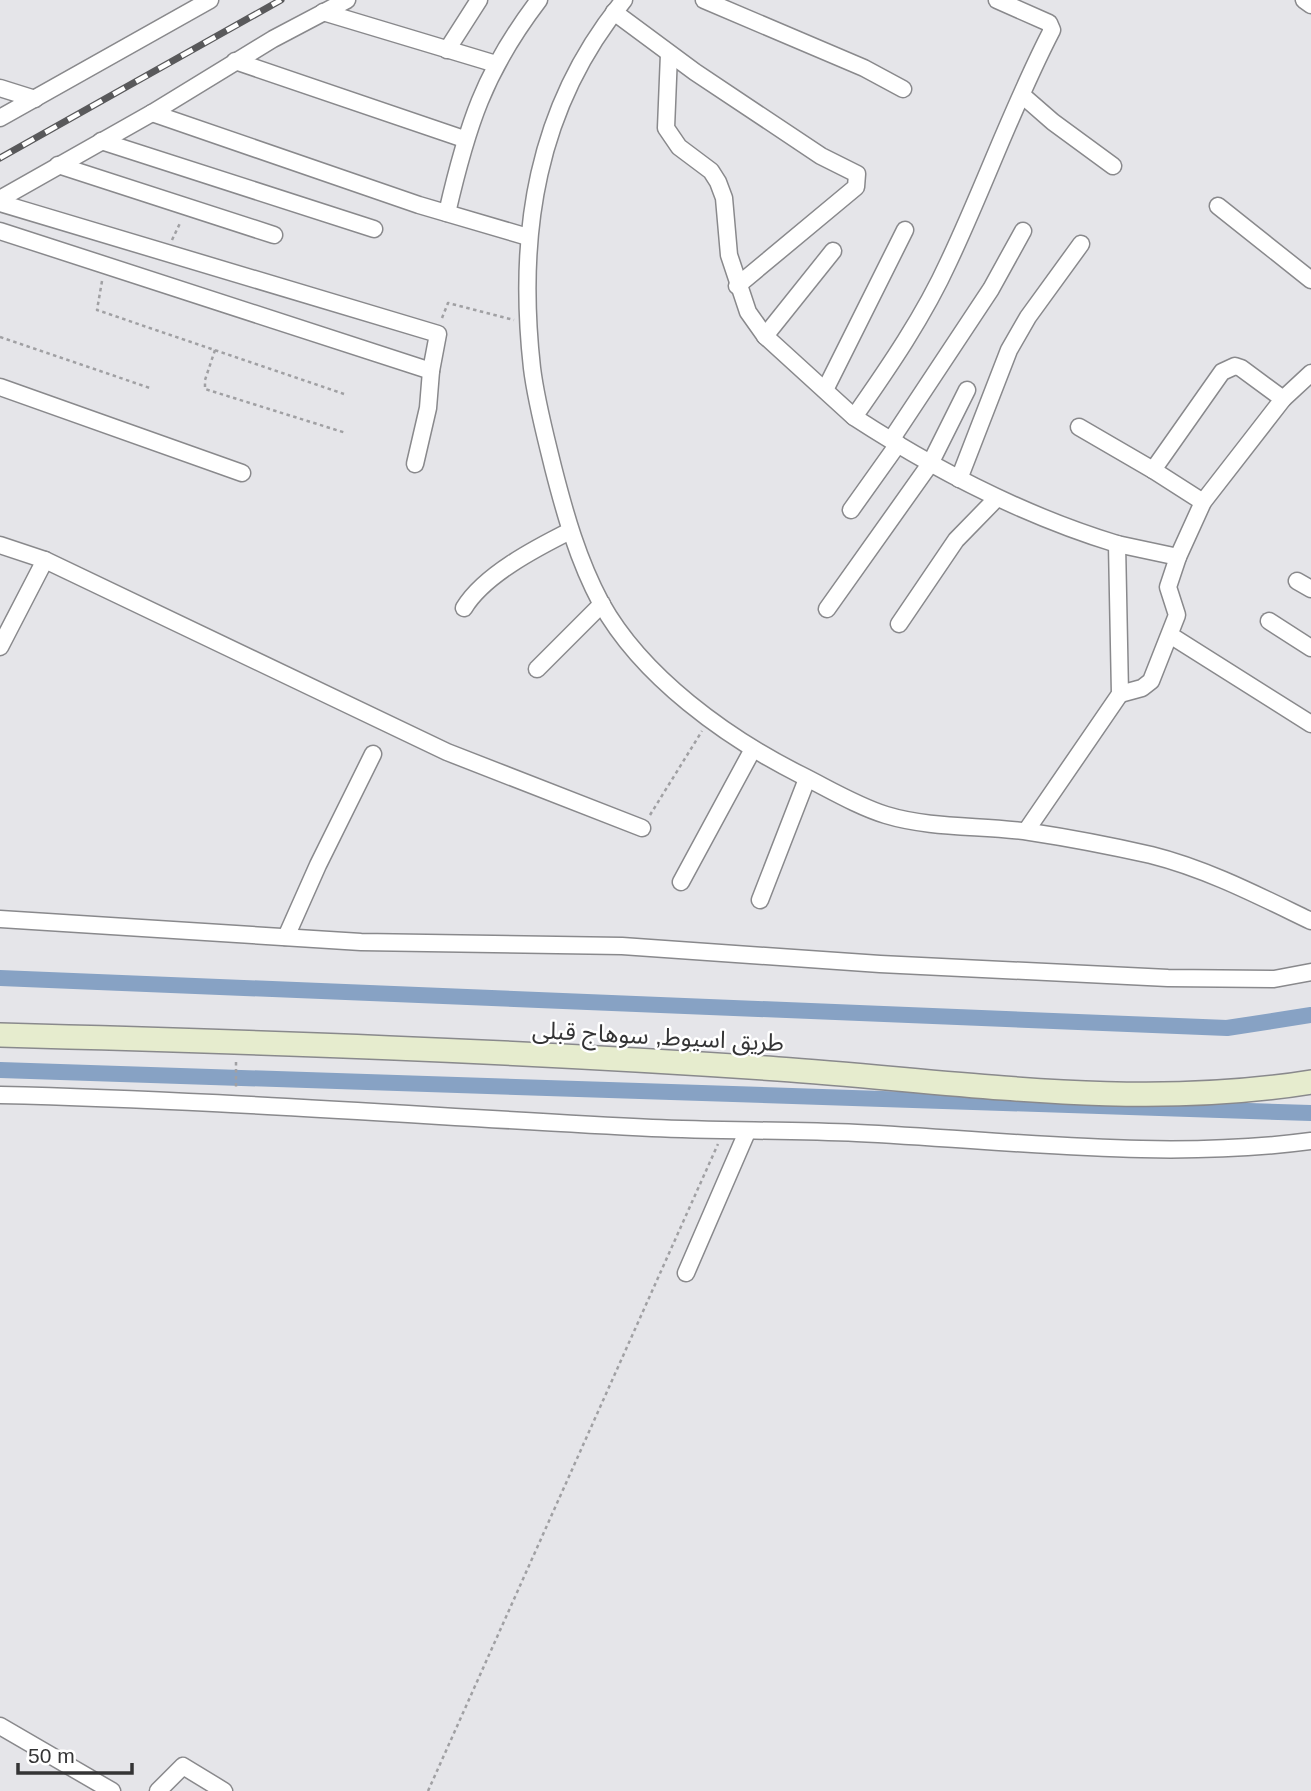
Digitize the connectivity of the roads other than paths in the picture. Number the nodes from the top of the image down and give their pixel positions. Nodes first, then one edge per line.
1 (210, 0) edge
2 (347, 0) edge
3 (479, 0) edge
4 (539, 0) edge
5 (705, 0) edge
6 (997, 0) edge
7 (1304, 0) edge
8 (725, 4) edge
9 (1311, 5) edge
10 (619, 6) edge
11 (323, 12) junction
12 (447, 50) junction
13 (669, 54) junction
14 (235, 61) junction
15 (496, 64) junction
16 (0, 88) edge
17 (903, 89) dead end
18 (1022, 95) junction
19 (35, 99) junction
20 (152, 113) junction
21 (0, 118) edge
22 (464, 139) junction
23 (101, 141) junction
24 (58, 165) junction
25 (1113, 166) dead end
26 (2, 205) edge
27 (1218, 206) dead end
28 (447, 213) junction
29 (374, 229) dead end
30 (905, 230) dead end
31 (0, 231) edge
32 (1023, 231) dead end
33 (274, 235) dead end
34 (528, 237) junction
35 (1081, 244) dead end
36 (833, 251) dead end
37 (1311, 280) edge
38 (737, 286) junction
39 (765, 336) junction
40 (431, 371) junction
41 (1311, 373) edge
42 (0, 387) edge
43 (825, 390) junction
44 (967, 390) dead end
45 (1283, 399) junction
46 (854, 416) junction
47 (1079, 427) dead end
48 (894, 442) junction
49 (415, 464) dead end
50 (930, 464) junction
51 (1153, 470) junction
52 (242, 473) dead end
53 (959, 479) junction
54 (996, 499) junction
55 (1203, 502) junction
56 (851, 510) dead end
57 (570, 531) junction
58 (1117, 544) junction
59 (0, 545) edge
60 (1178, 557) junction
61 (45, 560) junction
62 (602, 604) junction
63 (464, 608) dead end
64 (827, 609) dead end
65 (1269, 621) dead end
66 (899, 624) dead end
67 (1170, 635) junction
68 (0, 647) edge
69 (1311, 648) edge
70 (537, 669) dead end
71 (1120, 694) junction
72 (1311, 724) edge
73 (753, 749) junction
74 (373, 754) dead end
75 (807, 779) junction
76 (642, 828) road end
77 (1026, 831) junction
78 (681, 882) dead end
79 (760, 900) dead end
80 (0, 919) edge
81 (1311, 921) edge
82 (286, 937) junction
83 (1311, 972) edge
84 (0, 1035) edge
85 (1311, 1082) edge
86 (0, 1096) edge
87 (747, 1132) junction
88 (1311, 1141) edge
89 (686, 1273) dead end
90 (0, 1726) edge
91 (112, 1791) edge
92 (158, 1791) edge
93 (224, 1791) edge

1 - 19 street
2 - 11 street
3 - 12 street
4 - 15 street
5 - 8 street
6 - 18 street
7 - 9 street
8 - 17 street
10 - 13 street
10 - 34 street
11 - 12 street
11 - 14 street
12 - 15 street
13 - 38 street
13 - 38 street
14 - 20 street
14 - 22 street
15 - 22 street
16 - 19 street
18 - 25 street
18 - 46 street
19 - 21 street
20 - 23 street
20 - 28 street
22 - 28 street
23 - 24 street
23 - 29 street
24 - 26 street
24 - 33 street
26 - 40 street
27 - 37 street
28 - 34 street
30 - 43 street
31 - 40 street
32 - 48 street
34 - 57 street
35 - 53 street
36 - 39 street
38 - 39 street
39 - 43 street
40 - 49 street
41 - 45 street
42 - 52 street
43 - 46 street
44 - 50 street
45 - 51 street
45 - 55 street
46 - 48 street
47 - 51 street
48 - 50 street
48 - 56 street
50 - 53 street
50 - 64 street
51 - 55 street
53 - 54 street
54 - 58 street
54 - 66 street
55 - 60 street
57 - 62 street
57 - 63 street
58 - 60 street
58 - 71 street
59 - 61 street
60 - 67 street
61 - 68 street
61 - 76 street
62 - 70 street
62 - 73 street
65 - 69 street
67 - 71 street
67 - 72 street
71 - 77 street
73 - 75 street
73 - 78 street
74 - 82 street
75 - 77 street
75 - 79 street
77 - 81 street
80 - 82 street
82 - 83 street
84 - 85 main road, طريق اسيوط, سوهاج قبلى
86 - 87 street
87 - 88 street
87 - 89 street
90 - 91 street
92 - 93 street

